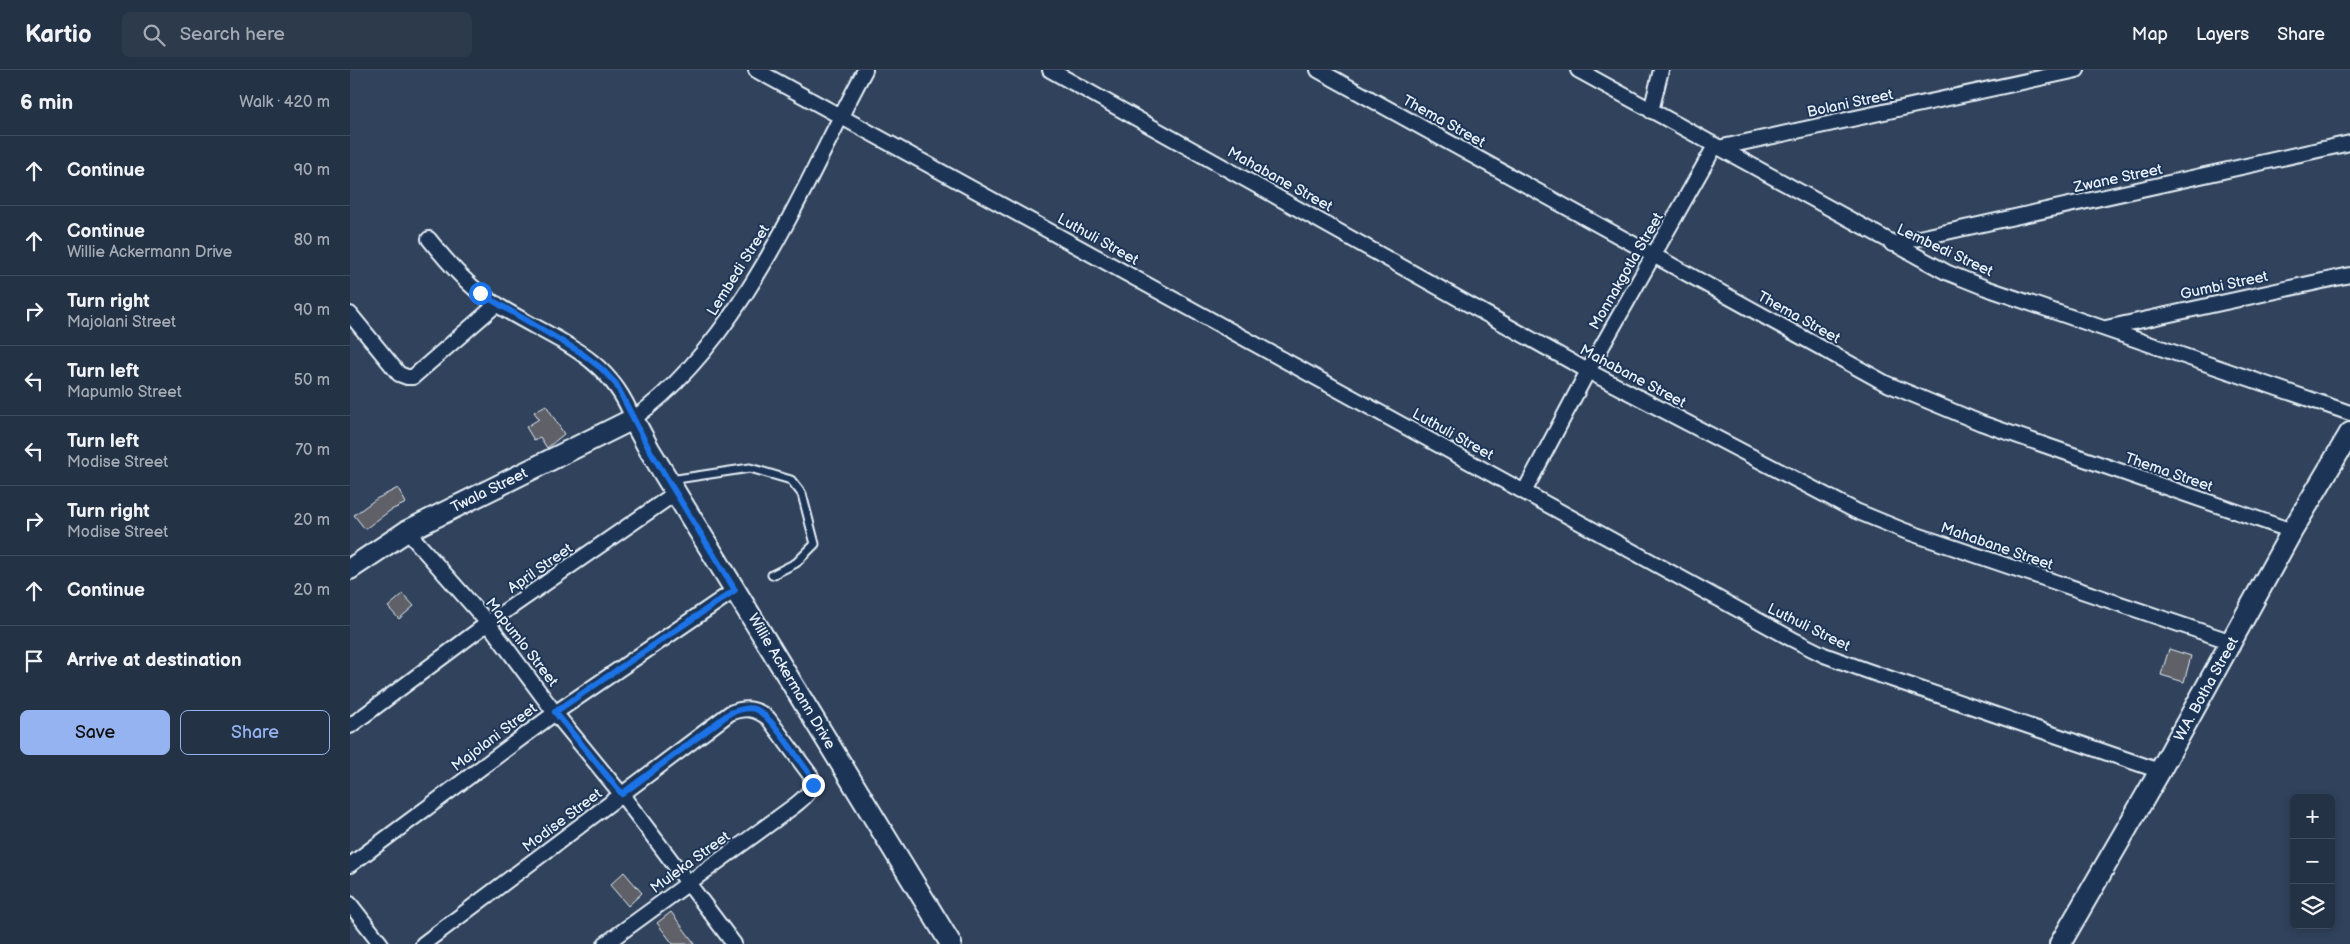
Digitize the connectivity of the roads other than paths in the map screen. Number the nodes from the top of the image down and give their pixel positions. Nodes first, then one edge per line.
1 (756, 70) edge
2 (865, 70) edge
3 (1050, 70) edge
4 (1318, 70) edge
5 (1578, 70) edge
6 (1661, 70) edge
7 (2077, 70) edge
8 (1651, 111) junction
9 (840, 116) junction
10 (2350, 144) edge
11 (1716, 147) junction
12 (429, 239) dead end
13 (1892, 244) junction
14 (1654, 255) junction
15 (2350, 275) edge
16 (497, 304) junction
17 (350, 314) edge
18 (2106, 328) junction
19 (1588, 372) junction
20 (2350, 413) edge
21 (633, 419) junction
22 (2350, 433) edge
23 (673, 486) junction
24 (1524, 492) junction
25 (407, 531) junction
26 (2292, 531) junction
27 (350, 569) edge
28 (772, 575) dead end
29 (735, 590) junction
30 (488, 623) junction
31 (2232, 642) junction
32 (555, 712) junction
33 (350, 726) edge
34 (2160, 772) junction
35 (622, 794) junction
36 (794, 806) joint
37 (350, 865) edge
38 (690, 883) junction
39 (350, 904) edge
40 (381, 944) edge
41 (423, 944) edge
42 (605, 944) edge
43 (734, 944) edge
44 (951, 944) edge
45 (2060, 944) edge

1 - 9 street, Luthuli Street
2 - 9 street, Lembedi Street
3 - 19 street, Mahabane Street
4 - 14 street, Thema Street
5 - 8 street, Lembedi Street
6 - 8 street
7 - 11 street, Bolani Street
8 - 11 street, Lembedi Street
9 - 21 street, Lembedi Street
9 - 24 street, Luthuli Street
10 - 13 street, Zwane Street
11 - 13 street, Lembedi Street
11 - 14 street, Monnakgotla Street
12 - 16 street
13 - 18 street, Lembedi Street
14 - 19 street, Monnakgotla Street
14 - 26 street, Thema Street
15 - 18 street, Gumbi Street
16 - 17 street
16 - 21 street
18 - 20 street, Lembedi Street
19 - 24 street, Monnakgotla Street
19 - 31 street, Mahabane Street
21 - 23 street, Willie Ackermann Drive
21 - 25 street, Twala Street
22 - 26 street, W.A. Botha Street
23 - 28 lane
23 - 29 street, Willie Ackermann Drive
23 - 30 street, April Street
24 - 34 street, Luthuli Street
25 - 27 street, Twala Street
25 - 30 street, Mapumlo Street
26 - 31 street, W.A. Botha Street
29 - 32 street, Majolani Street
29 - 44 street, Willie Ackermann Drive
30 - 32 street, Mapumlo Street
30 - 33 street, April Street
31 - 34 street, W.A. Botha Street
32 - 35 street, Mapumlo Street
32 - 37 street, Majolani Street
34 - 45 street, W.A. Botha Street
35 - 36 street, Modise Street
35 - 38 street, Mapumlo Street
35 - 41 street, Modise Street
36 - 38 street, Muleka Street
38 - 42 street, Muleka Street
38 - 43 street, Mapumlo Street
39 - 40 street

